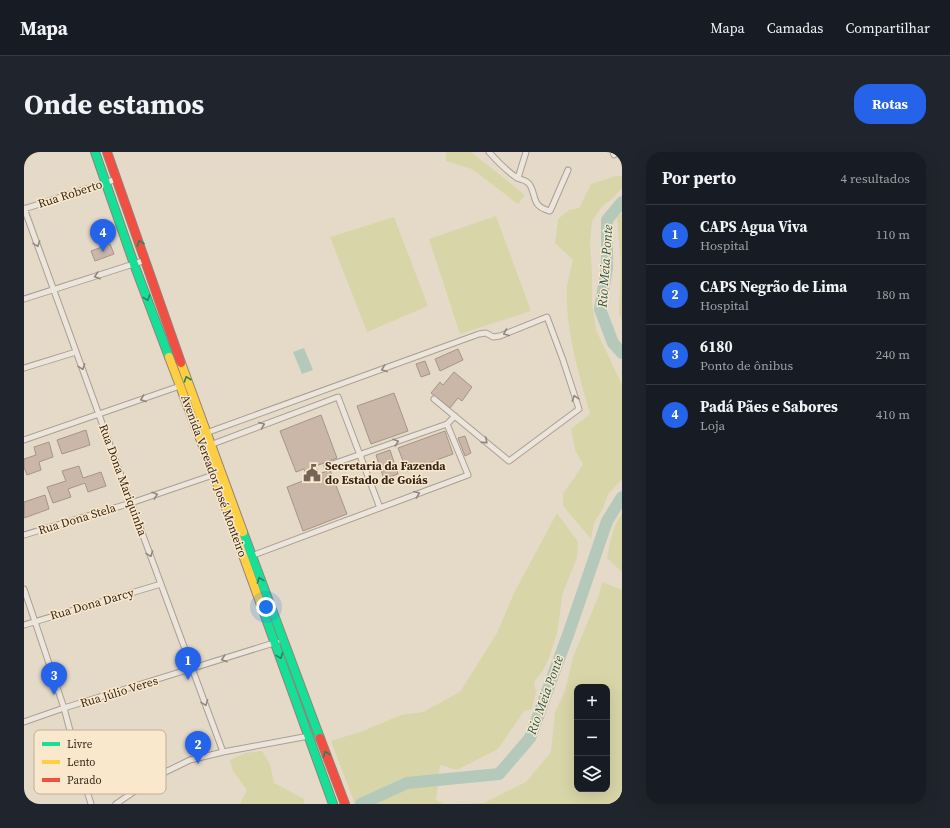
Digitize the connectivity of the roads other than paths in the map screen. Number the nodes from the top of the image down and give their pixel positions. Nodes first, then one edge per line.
1 (95, 152) edge
2 (107, 152) edge
3 (489, 152) edge
4 (526, 152) edge
5 (568, 170) dead end
6 (518, 178) junction
7 (117, 179) junction
8 (105, 182) junction
9 (24, 209) edge
10 (146, 260) junction
11 (134, 264) junction
12 (54, 290) junction
13 (24, 299) edge
14 (76, 352) junction
15 (24, 368) edge
16 (180, 386) junction
17 (434, 399) dead end
18 (99, 415) junction
19 (455, 416) junction
20 (447, 424) junction
21 (206, 433) junction
22 (24, 440) edge
23 (210, 444) junction
24 (360, 455) junction
25 (327, 466) dead end
26 (217, 474) junction
27 (131, 503) junction
28 (380, 508) junction
29 (24, 535) edge
30 (252, 556) junction
31 (161, 584) junction
32 (24, 590) edge
33 (34, 621) junction
34 (24, 625) edge
35 (279, 641) junction
36 (192, 669) junction
37 (64, 708) junction
38 (24, 722) edge
39 (70, 730) edge
40 (309, 736) junction
41 (224, 752) junction
42 (166, 772) edge
43 (88, 794) edge
44 (130, 794) edge
45 (333, 803) edge
46 (91, 804) edge
47 (116, 804) edge
48 (345, 804) edge

1 - 8 main road, Avenida Vereador José Monteiro
2 - 7 main road, Avenida Vereador José Monteiro
3 - 6 street
4 - 6 street
5 - 6 street
7 - 8 street, Rua Roberto
10 -> 7 main road, Avenida Vereador José Monteiro
8 - 9 street, Rua Roberto
8 - 11 main road, Avenida Vereador José Monteiro
9 -> 12 street, Rua Dona Mariquinha
10 - 11 street
21 -> 10 main road, Avenida Vereador José Monteiro
11 -> 12 street
11 -> 16 main road, Avenida Vereador José Monteiro
12 - 13 street
12 - 14 street, Rua Dona Mariquinha
14 - 15 street
14 -> 18 street, Rua Dona Mariquinha
16 -> 18 street
16 - 26 main road, Avenida Vereador José Monteiro
17 - 19 street
18 - 22 street
18 - 27 street, Rua Dona Mariquinha
19 - 20 street
19 -> 21 street
24 -> 20 street
28 -> 20 street
21 - 23 main road, Avenida Vereador José Monteiro
23 -> 24 street
23 - 26 main road, Avenida Vereador José Monteiro
24 - 25 street
24 - 28 street
27 -> 26 street, Rua Dona Stela
26 - 30 main road, Avenida Vereador José Monteiro
26 - 35 main road, Avenida Vereador José Monteiro
27 - 29 street, Rua Dona Stela
27 -> 31 street, Rua Dona Mariquinha
28 - 30 street
35 -> 30 main road, Avenida Vereador José Monteiro
31 - 33 street, Rua Dona Darcy
31 - 36 street, Rua Dona Mariquinha
32 - 33 street
33 - 34 street, Rua Dona Darcy
33 - 37 street
35 -> 36 street, Rua Júlio Veres
35 -> 40 main road, Avenida Vereador José Monteiro
48 -> 35 main road, Avenida Vereador José Monteiro
36 - 37 street, Rua Júlio Veres
36 -> 41 street, Rua Dona Mariquinha
37 - 38 street, Rua Júlio Veres
37 - 39 street
40 - 41 street
40 - 45 main road, Avenida Vereador José Monteiro
41 - 42 street
43 - 46 street
44 - 47 street

